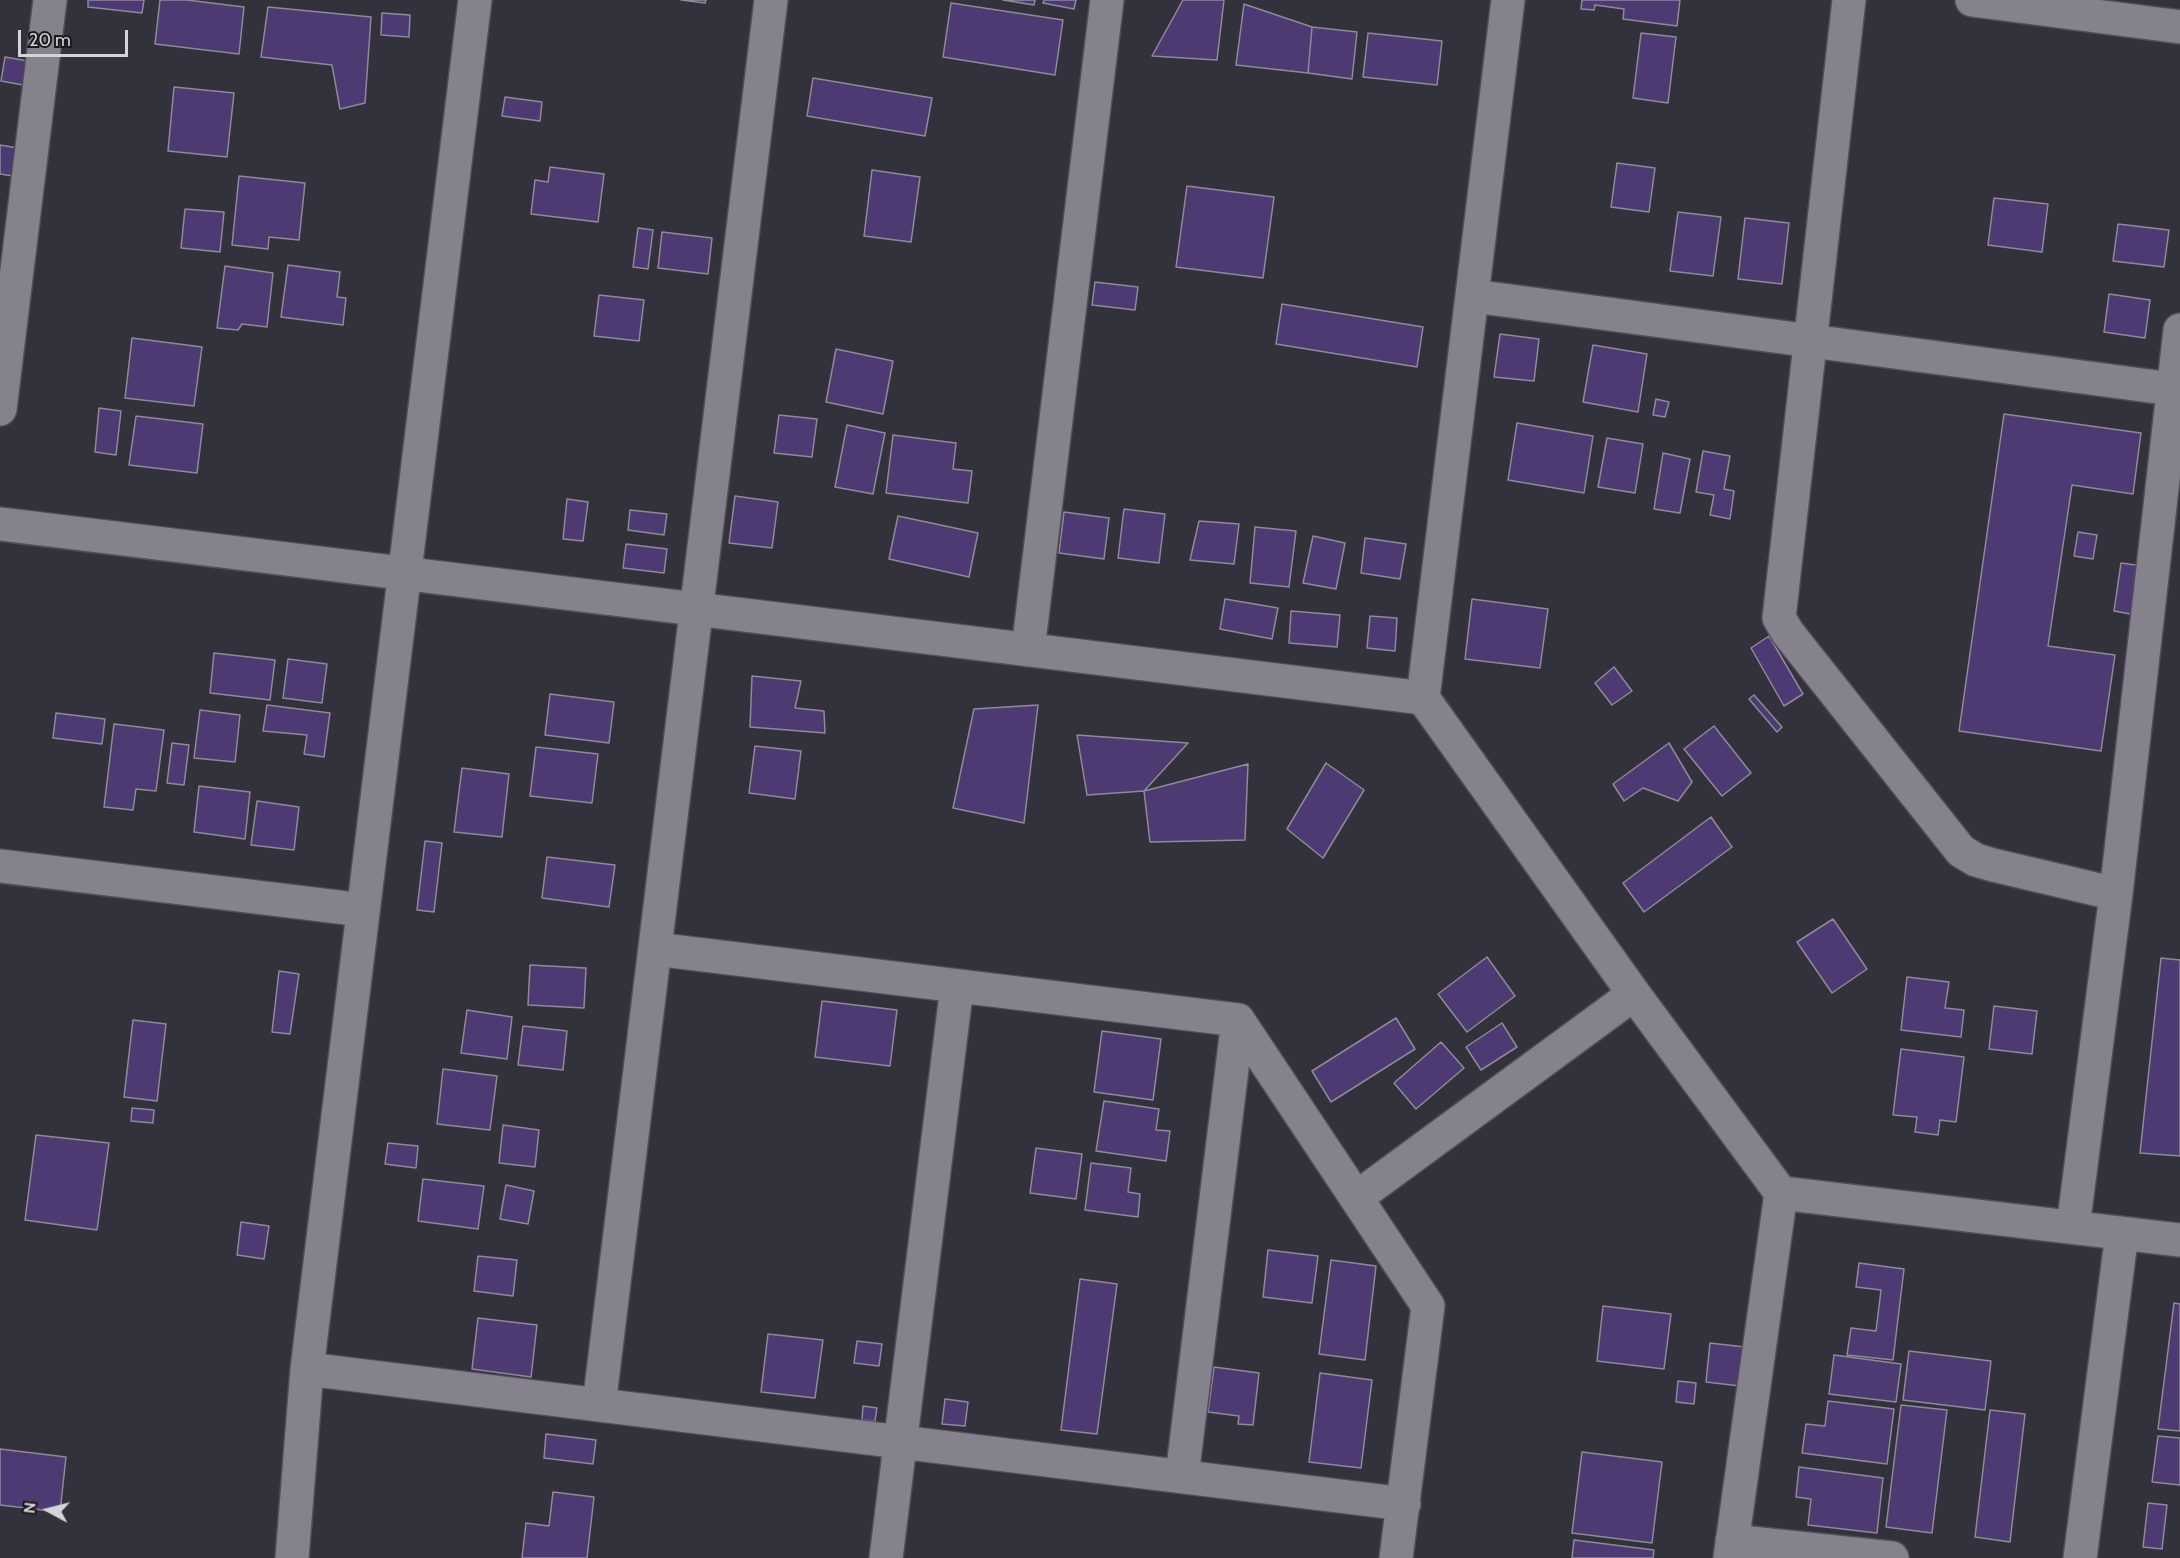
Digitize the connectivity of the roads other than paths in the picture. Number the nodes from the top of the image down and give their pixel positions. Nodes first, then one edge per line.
1 (50, 0) edge
2 (475, 0) edge
3 (771, 0) edge
4 (1107, 0) edge
5 (1508, 0) edge
6 (1849, 0) edge
7 (1972, 0) edge
8 (2180, 27) edge
9 (1473, 296) junction
10 (2180, 330) edge
11 (1810, 341) junction
12 (2172, 389) junction
13 (0, 409) edge
14 (0, 524) edge
15 (405, 573) junction
16 (697, 609) junction
17 (1028, 650) junction
18 (1423, 698) junction
19 (0, 866) edge
20 (2116, 894) junction
21 (363, 910) junction
22 (655, 949) junction
23 (957, 986) junction
24 (1634, 994) junction
25 (1238, 1020) junction
26 (1781, 1192) junction
27 (1356, 1198) junction
28 (2073, 1227) junction
29 (2122, 1233) junction
30 (2180, 1240) edge
31 (307, 1370) junction
32 (599, 1405) junction
33 (900, 1442) junction
34 (1182, 1476) junction
35 (1404, 1503) junction
36 (1731, 1550) edge
37 (292, 1558) edge
38 (886, 1558) edge
39 (1396, 1558) edge
40 (1892, 1558) edge
41 (2080, 1558) edge

1 - 13 street
2 - 15 street
3 - 16 street
4 - 17 street
5 - 9 street
6 - 11 street
7 - 8 street
9 - 11 street
9 - 18 street
10 - 12 street
11 - 12 street
11 - 20 street
12 - 20 street
14 - 15 street
15 - 16 street
15 - 21 street
16 - 17 street
16 - 22 street
17 - 18 street
18 - 24 street
19 - 21 street
20 - 28 street
21 - 31 street
22 - 23 street
22 - 32 street
23 - 25 street
23 - 33 street
24 - 26 street
24 - 27 street
25 - 27 street
25 - 34 street
26 - 28 street
26 - 36 street
27 - 35 street
28 - 29 street
29 - 30 street
29 - 41 street
31 - 32 street
31 - 37 street
32 - 33 street
33 - 34 street
33 - 38 street
34 - 35 street
35 - 39 street
36 - 40 street

